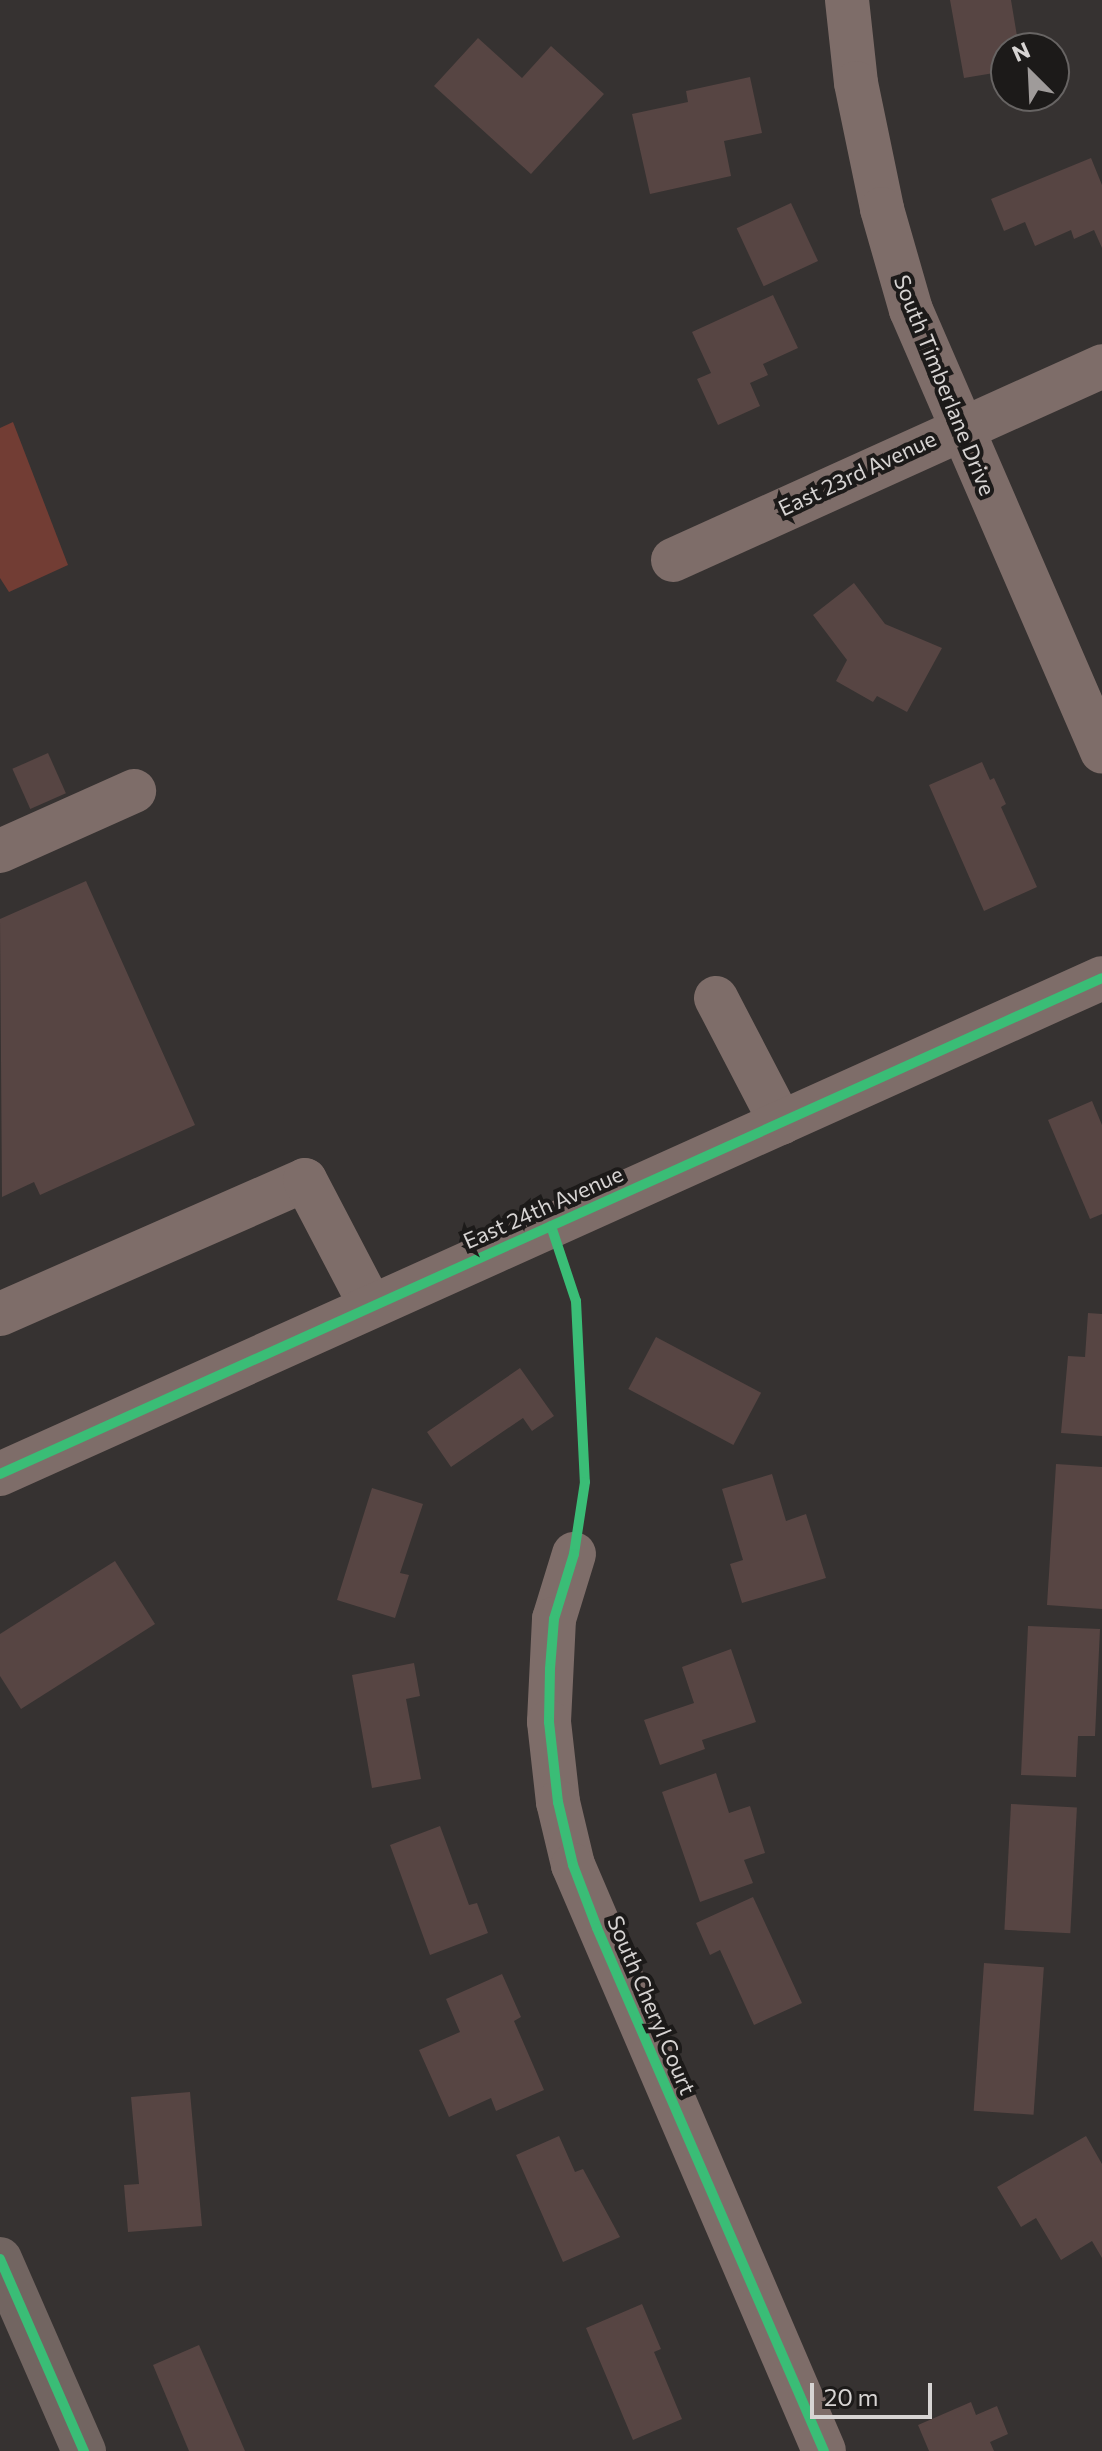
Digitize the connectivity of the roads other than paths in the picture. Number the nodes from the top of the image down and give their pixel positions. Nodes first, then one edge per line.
1 (847, 0) edge
2 (1102, 366) edge
3 (959, 427) junction
4 (673, 560) dead end
5 (1102, 751) edge
6 (134, 791) dead end
7 (0, 851) edge
8 (1102, 978) edge
9 (716, 998) dead end
10 (781, 1123) junction
11 (371, 1306) junction
12 (0, 1314) edge
13 (0, 1474) edge
14 (574, 1554) dead end
15 (0, 2259) edge
16 (84, 2451) edge
17 (824, 2451) edge

1 - 3 street, South Timberlane Drive
2 - 3 street, East 23rd Avenue
3 - 4 street, East 23rd Avenue
3 - 5 street, South Timberlane Drive
6 - 7 street
8 - 10 street, East 24th Avenue
9 - 10 street
10 - 11 street, East 24th Avenue
11 - 12 street
11 - 13 street, East 24th Avenue
14 - 17 street, South Cheryl Court
15 - 16 main road

